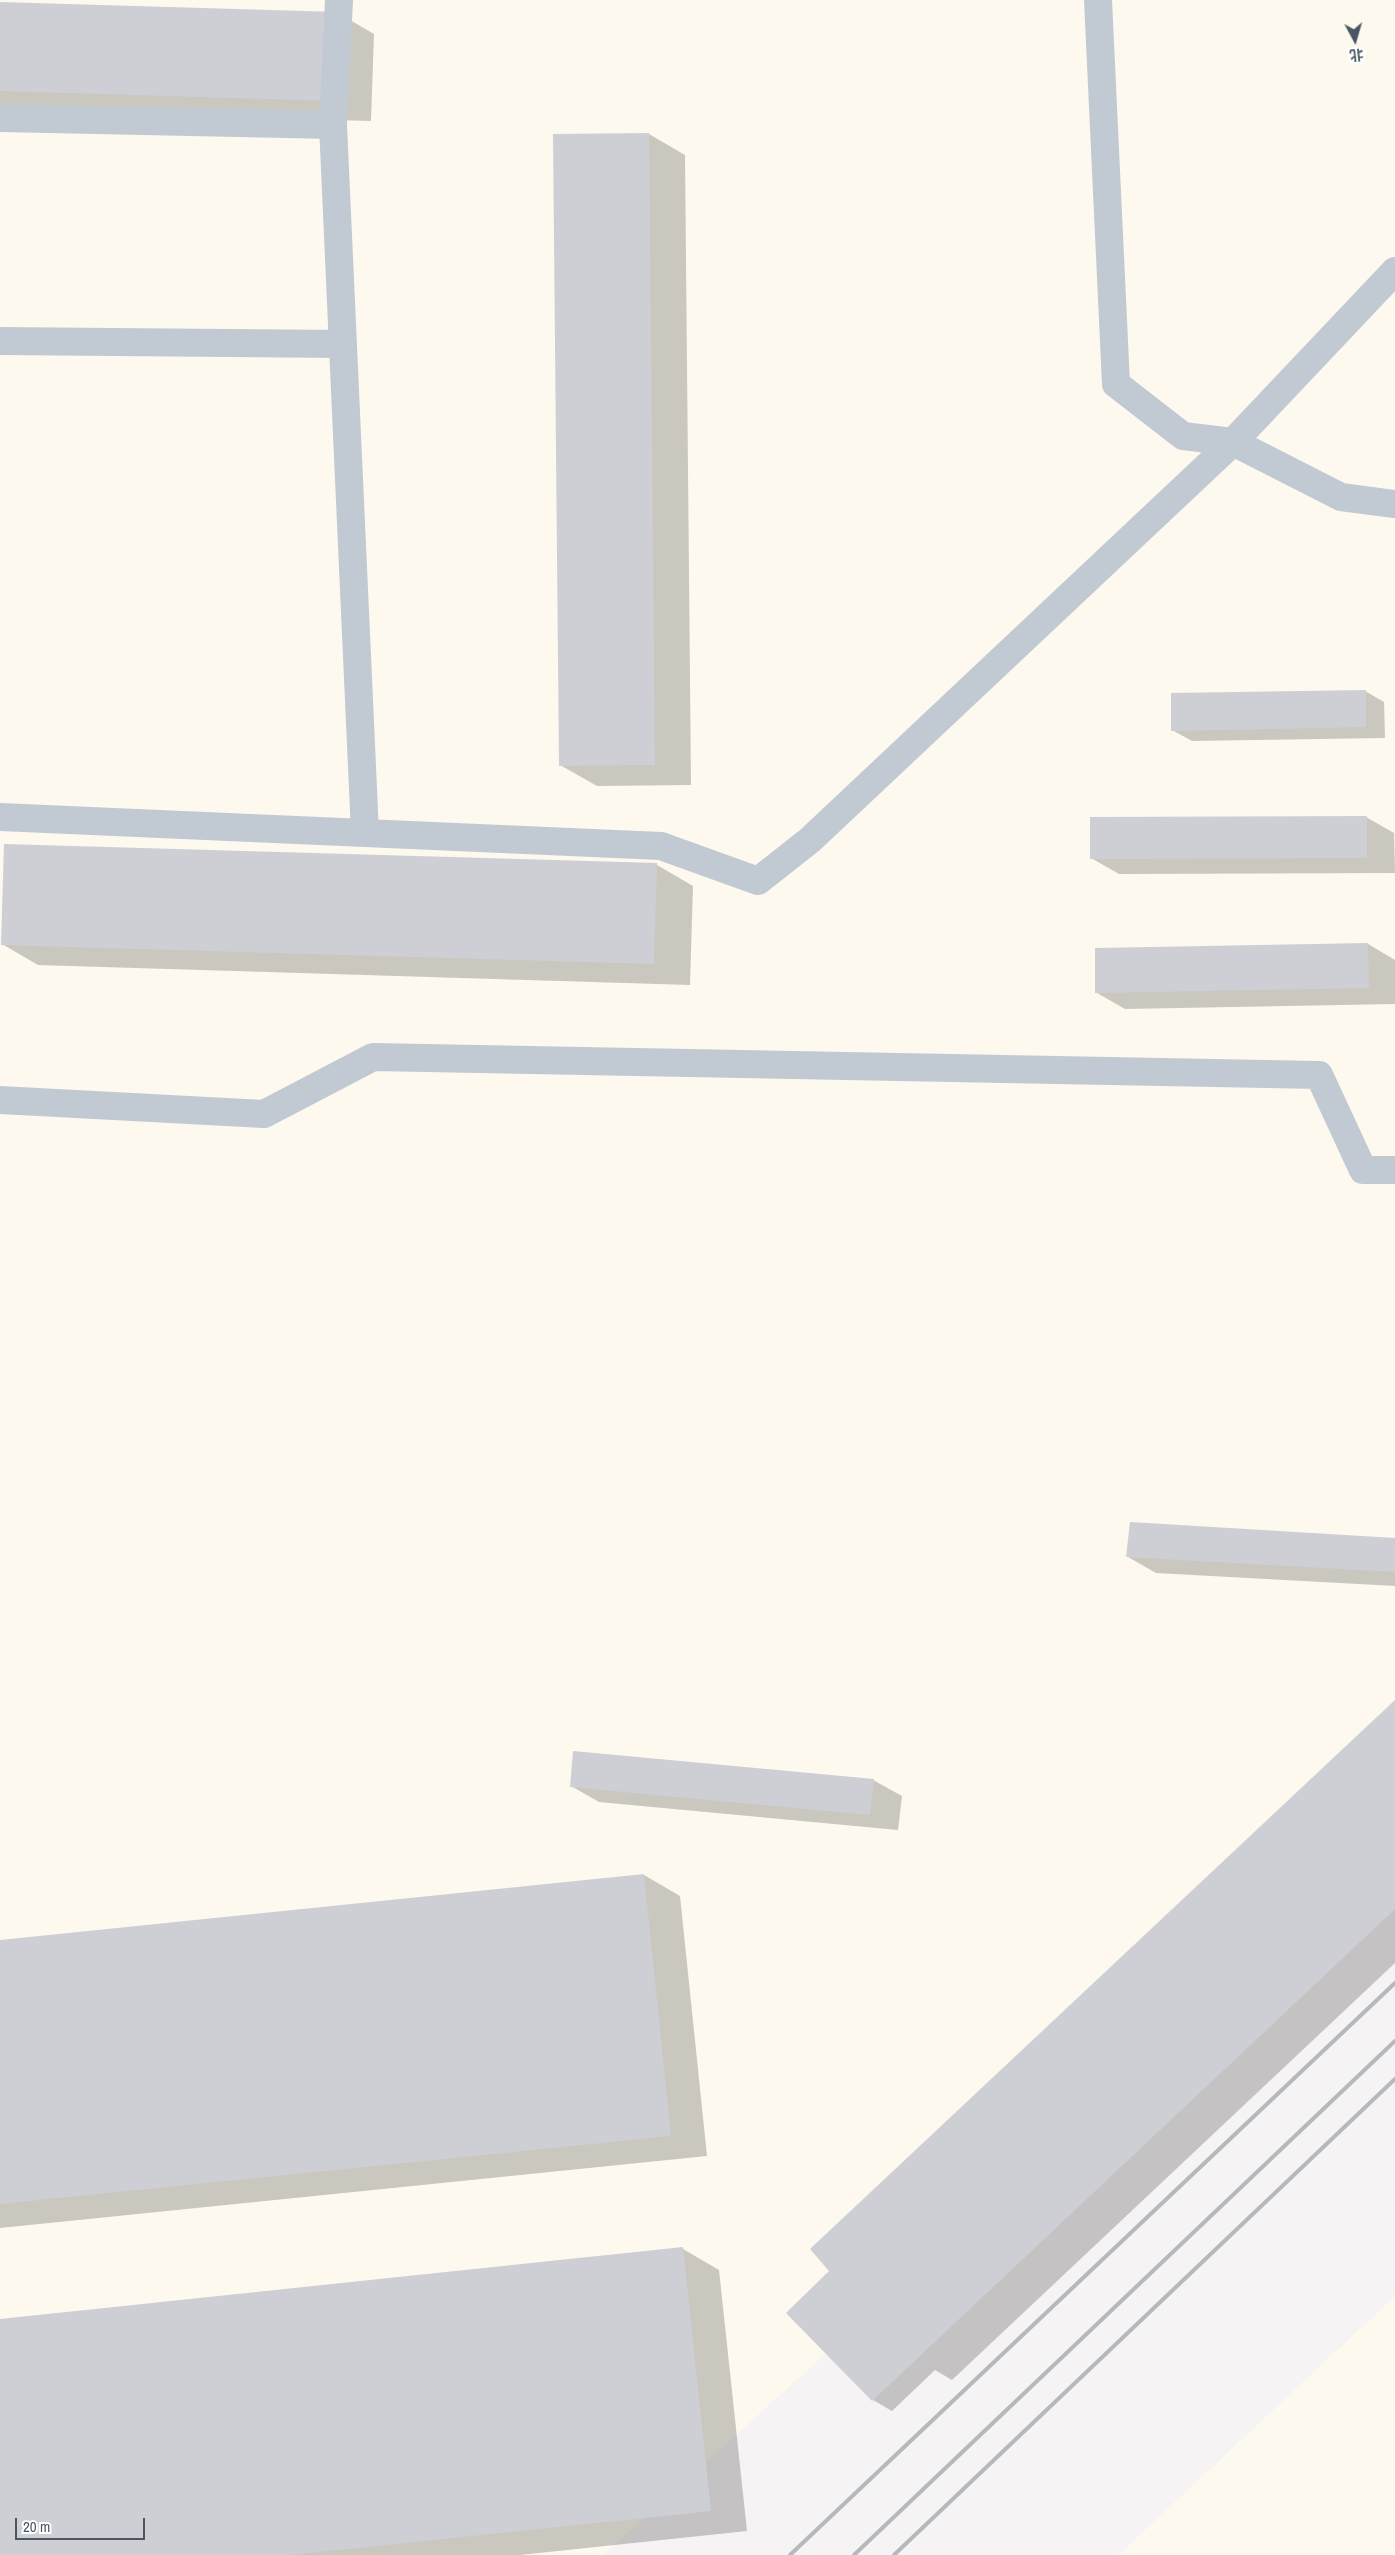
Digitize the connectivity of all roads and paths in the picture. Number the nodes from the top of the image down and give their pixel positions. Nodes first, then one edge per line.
1 (339, 0) edge
2 (1098, 0) edge
3 (0, 118) edge
4 (333, 125) junction
5 (1395, 271) edge
6 (0, 342) edge
7 (343, 344) junction
8 (1233, 442) junction
9 (1395, 504) edge
10 (0, 817) edge
11 (365, 833) junction
12 (0, 1100) edge
13 (1395, 1170) edge

1 - 4 street
2 - 8 street
3 - 4 street
4 - 7 street
5 - 8 street
6 - 7 street
7 - 11 street
8 - 9 street
8 - 11 street
10 - 11 street
12 - 13 street

